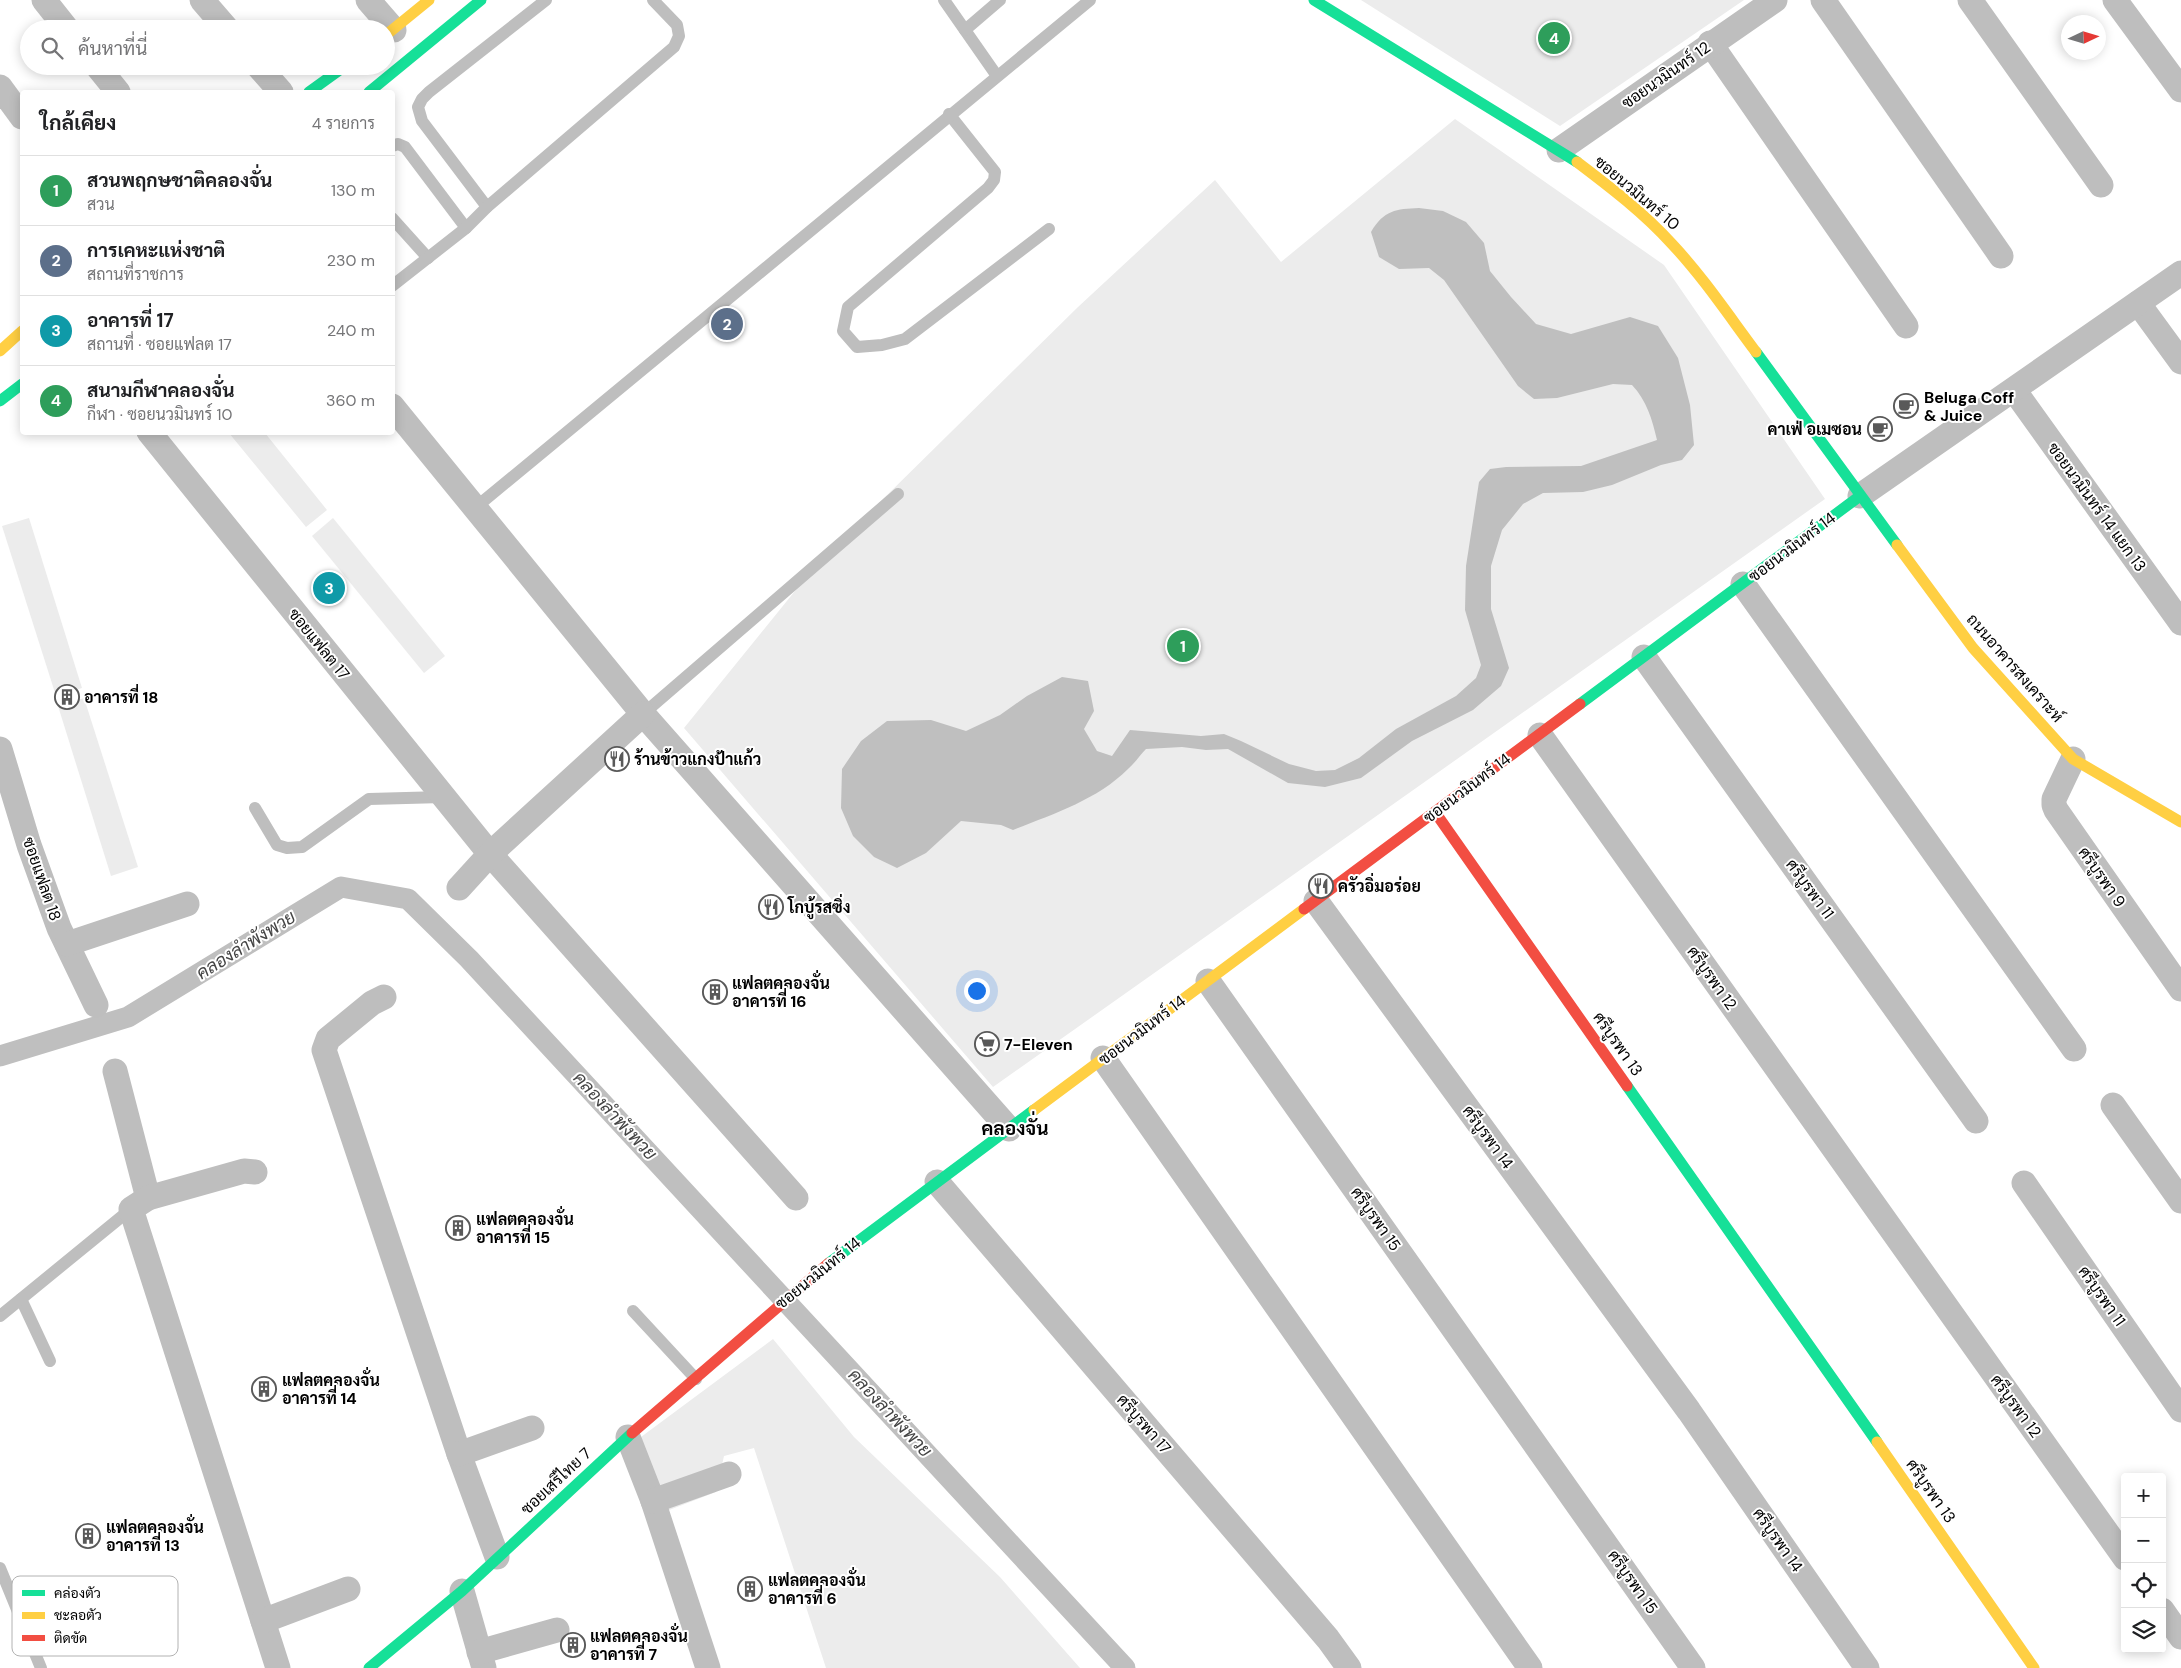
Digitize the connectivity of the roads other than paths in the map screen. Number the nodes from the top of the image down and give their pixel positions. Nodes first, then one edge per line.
1 (44, 0) edge
2 (202, 0) edge
3 (368, 0) edge
4 (429, 0) edge
5 (481, 0) edge
6 (546, 0) edge
7 (653, 0) edge
8 (944, 0) edge
9 (1000, 0) edge
10 (1090, 0) edge
11 (1314, 0) edge
12 (1774, 0) edge
13 (1823, 0) edge
14 (1970, 0) edge
15 (2115, 0) edge
16 (60, 20) edge
17 (219, 20) edge
18 (382, 20) edge
19 (395, 28) edge
20 (965, 30) junction
21 (1710, 43) junction
22 (395, 71) edge
23 (104, 75) edge
24 (266, 75) edge
25 (333, 75) edge
26 (390, 75) edge
27 (997, 76) junction
28 (0, 87) edge
29 (116, 90) edge
30 (279, 90) edge
31 (312, 90) edge
32 (371, 90) edge
33 (2181, 90) edge
34 (20, 114) edge
35 (949, 114) junction
36 (395, 145) edge
37 (1559, 150) junction
38 (2100, 185) dead end
39 (487, 207) junction
40 (395, 221) edge
41 (466, 228) junction
42 (1050, 229) dead end
43 (2001, 256) dead end
44 (428, 258) junction
45 (2181, 273) edge
46 (395, 284) edge
47 (2138, 303) junction
48 (1906, 326) dead end
49 (20, 333) edge
50 (0, 351) edge
51 (2181, 362) edge
52 (20, 386) edge
53 (2014, 390) junction
54 (0, 401) edge
55 (395, 410) edge
56 (152, 435) edge
57 (898, 494) dead end
58 (1860, 496) junction
59 (475, 508) junction
60 (1743, 584) junction
61 (2181, 623) edge
62 (1644, 657) junction
63 (643, 714) junction
64 (1540, 735) junction
65 (0, 749) edge
66 (2073, 759) junction
67 (443, 797) junction
68 (255, 808) dead end
69 (1436, 812) junction
70 (2181, 822) edge
71 (490, 854) junction
72 (459, 888) dead end
73 (1316, 901) junction
74 (187, 904) dead end
75 (67, 944) junction
76 (1208, 981) junction
77 (2181, 989) edge
78 (384, 997) dead end
79 (96, 1005) dead end
80 (2074, 1049) dead end
81 (1103, 1058) junction
82 (115, 1071) dead end
83 (2114, 1105) dead end
84 (1976, 1120) dead end
85 (1009, 1129) junction
86 (255, 1172) dead end
87 (937, 1182) junction
88 (2024, 1183) dead end
89 (796, 1198) dead end
90 (2181, 1201) edge
91 (140, 1204) junction
92 (21, 1299) junction
93 (633, 1311) dead end
94 (0, 1316) edge
95 (763, 1318) joint
96 (50, 1361) dead end
97 (696, 1379) junction
98 (2181, 1410) edge
99 (532, 1428) dead end
100 (628, 1437) junction
101 (459, 1454) junction
102 (730, 1474) dead end
103 (653, 1501) junction
104 (2121, 1552) edge
105 (497, 1557) junction
106 (0, 1568) edge
107 (348, 1589) dead end
108 (462, 1591) junction
109 (12, 1598) edge
110 (2166, 1616) edge
111 (263, 1621) junction
112 (556, 1630) dead end
113 (2181, 1637) edge
114 (35, 1656) edge
115 (482, 1660) edge
116 (40, 1668) edge
117 (278, 1668) edge
118 (370, 1668) edge
119 (708, 1668) edge
120 (1349, 1668) edge
121 (1530, 1668) edge
122 (1693, 1668) edge
123 (1867, 1668) edge
124 (2034, 1668) edge

1 - 16 street
2 - 17 street
3 - 18 street
4 - 19 street
5 - 22 street
6 - 39 lane
7 - 39 lane
8 - 20 lane
9 - 20 lane
10 - 27 lane
11 - 37 street, ซอยนวมินทร์ 10
12 - 21 street, ซอยนวมินทร์ 12
13 - 43 street
14 - 38 street
15 - 33 street
20 - 27 lane
21 - 37 street, ซอยนวมินทร์ 12
21 - 48 street
23 - 29 street
24 - 30 street
25 - 31 street
26 - 32 street
27 - 35 lane
28 - 34 street
35 - 42 lane
35 - 59 lane
36 - 41 lane
37 - 58 street, ซอยนวมินทร์ 10
39 - 41 lane
40 - 44 lane
41 - 44 lane
44 - 46 lane
45 - 47 street, ซอยนวมินทร์ 14
47 - 51 street
47 - 53 street, ซอยนวมินทร์ 14
49 - 50 street
52 - 54 street
53 - 58 street, ซอยนวมินทร์ 14
53 - 61 street, ซอยนวมินทร์ 14 แยก 13
55 - 59 street
56 - 67 street, ซอยแฟลต 17
57 - 63 lane
58 - 60 street, ซอยนวมินทร์ 14
58 - 66 street, ถนนอาคารสงเคราะห์
59 - 63 street
60 - 62 street, ซอยนวมินทร์ 14
60 - 80 street
62 - 64 street, ซอยนวมินทร์ 14
62 - 84 street, ศรีบูรพา 11
63 - 71 street
63 - 85 street
64 - 69 street, ซอยนวมินทร์ 14
64 - 104 street, ศรีบูรพา 12
65 - 75 street, ซอยแฟลต 18
66 - 70 street, ถนนอาคารสงเคราะห์
66 - 77 street, ศรีบูรพา 9
67 - 68 lane
67 - 71 street, ซอยแฟลต 17
69 - 73 street, ซอยนวมินทร์ 14
69 - 124 street, ศรีบูรพา 13
71 - 72 street
71 - 89 street, ซอยแฟลต 17
73 - 76 street, ซอยนวมินทร์ 14
73 - 123 street, ศรีบูรพา 14
74 - 75 street
75 - 79 street, ซอยแฟลต 18
76 - 81 street, ซอยนวมินทร์ 14
76 - 122 street, ศรีบูรพา 15
78 - 101 street
81 - 85 street, ซอยนวมินทร์ 14
81 - 121 street
82 - 91 street
83 - 90 street
85 - 87 street, ซอยนวมินทร์ 14
86 - 91 street
87 - 95 street, ซอยนวมินทร์ 14
87 - 120 street, ศรีบูรพา 17
88 - 98 street, ศรีบูรพา 11
91 - 92 lane
91 - 111 street
92 - 94 lane
92 - 96 lane
93 - 97 lane
95 - 97 street, ซอยเสรีไทย 7
97 - 100 street, ซอยเสรีไทย 7
99 - 101 street
100 - 103 street
100 - 105 street, ซอยเสรีไทย 7
101 - 105 street
102 - 103 street
103 - 119 street
105 - 108 street, ซอยเสรีไทย 7
106 - 109 lane
107 - 111 street
108 - 115 street
108 - 118 street, ซอยเสรีไทย 7
110 - 113 street
111 - 117 street
112 - 115 street
114 - 116 lane

